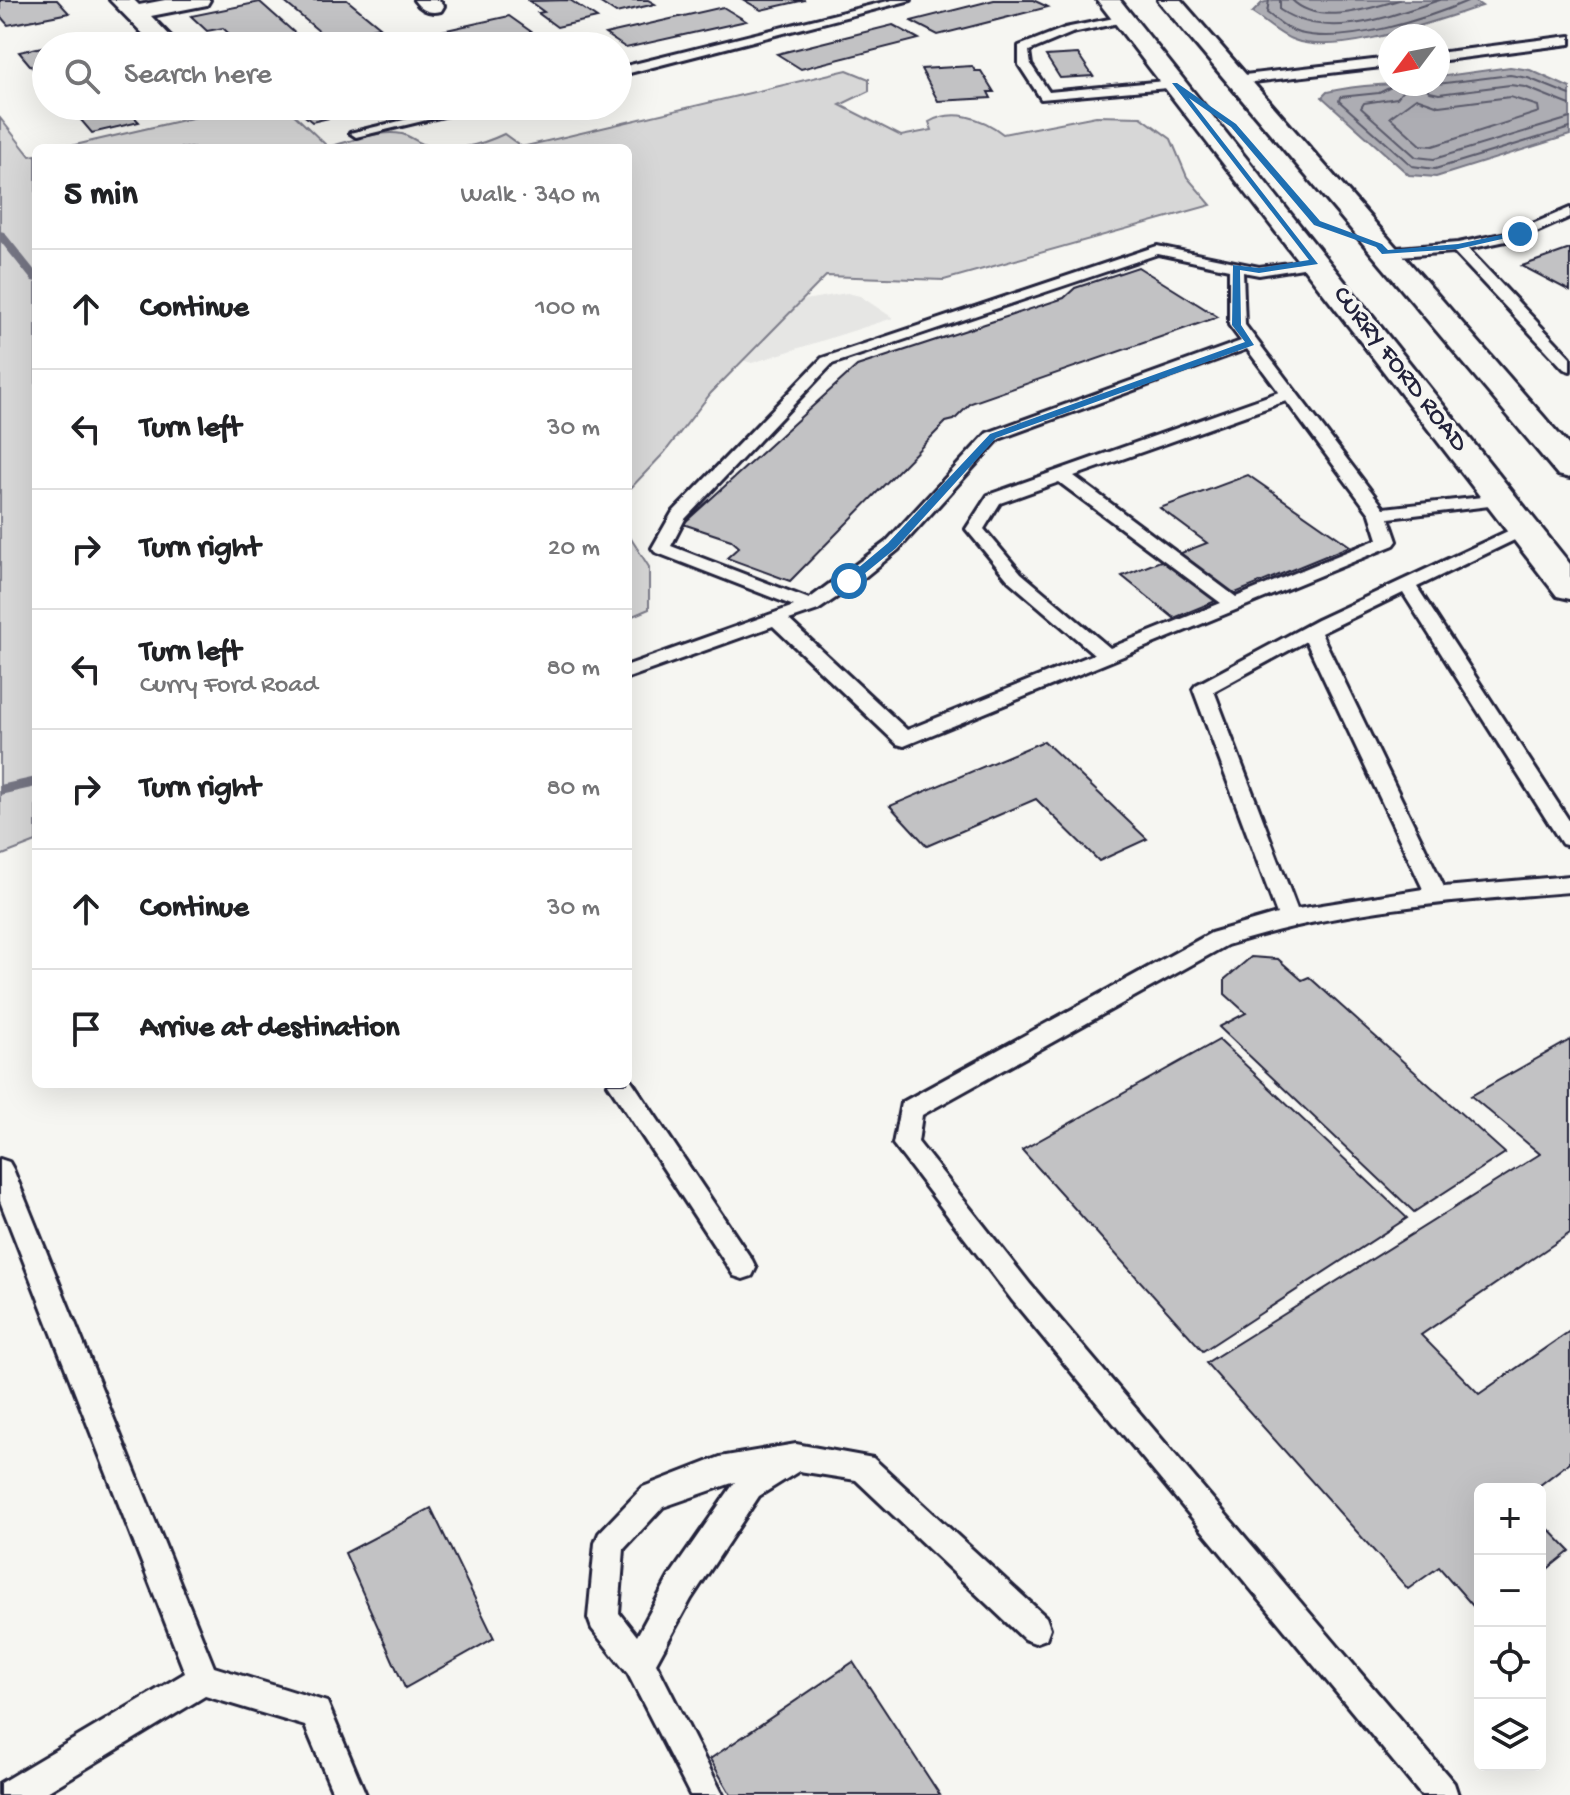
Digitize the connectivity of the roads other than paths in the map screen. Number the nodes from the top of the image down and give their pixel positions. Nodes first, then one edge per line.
1 (199, 0) edge
2 (905, 0) edge
3 (1169, 0) edge
4 (128, 7) edge
5 (1116, 10) edge
6 (154, 32) edge
7 (1570, 40) edge
8 (1450, 55) edge
9 (1378, 63) edge
10 (632, 68) edge
11 (1236, 80) junction
12 (1175, 84) junction
13 (415, 120) edge
14 (356, 133) dead end
15 (1570, 212) edge
16 (1458, 247) junction
17 (1382, 249) junction
18 (1315, 262) junction
19 (1236, 267) junction
20 (1250, 343) junction
21 (1570, 366) edge
22 (1289, 394) junction
23 (1570, 468) edge
24 (1059, 476) junction
25 (1570, 492) edge
26 (1500, 500) junction
27 (1379, 514) junction
28 (1523, 529) junction
29 (1406, 584) junction
30 (1570, 588) edge
31 (1234, 604) junction
32 (811, 606) junction
33 (776, 619) junction
34 (1311, 631) junction
35 (1108, 656) junction
36 (632, 671) edge
37 (1570, 839) edge
38 (1570, 884) edge
39 (1438, 897) junction
40 (1289, 917) junction
41 (623, 1088) edge
42 (0, 1169) edge
43 (743, 1268) dead end
44 (796, 1457) junction
45 (1035, 1628) dead end
46 (639, 1663) junction
47 (203, 1680) junction
48 (11, 1795) edge
49 (350, 1795) edge
50 (707, 1795) edge
51 (1442, 1795) edge

1 - 4 main road
2 - 10 lane
3 - 11 main road
4 - 6 main road
5 - 12 main road, CURRY FORD ROAD
5 - 12 lane
7 - 8 lane
9 - 11 lane
11 - 17 main road
12 - 17 main road
12 - 18 main road, CURRY FORD ROAD
13 - 14 lane
15 - 16 lane
16 - 17 lane
16 - 21 lane
17 - 23 main road
18 - 19 lane
18 - 25 main road
18 - 26 main road, CURRY FORD ROAD
19 - 20 lane
19 - 32 lane
20 - 22 lane
20 - 32 lane
22 - 24 lane
22 - 27 lane
24 - 31 lane
24 - 35 lane
26 - 27 lane
26 - 28 main road, CURRY FORD ROAD
27 - 31 lane
28 - 29 lane
28 - 30 main road, CURRY FORD ROAD
29 - 34 lane
29 - 37 lane
31 - 35 lane
32 - 33 lane
33 - 35 lane
33 - 36 lane
34 - 39 lane
34 - 40 lane
38 - 39 lane
39 - 40 lane
40 - 51 lane
41 - 43 lane
42 - 47 lane
44 - 45 lane
44 - 46 lane
44 - 46 lane
46 - 50 lane
47 - 48 lane
47 - 49 lane

